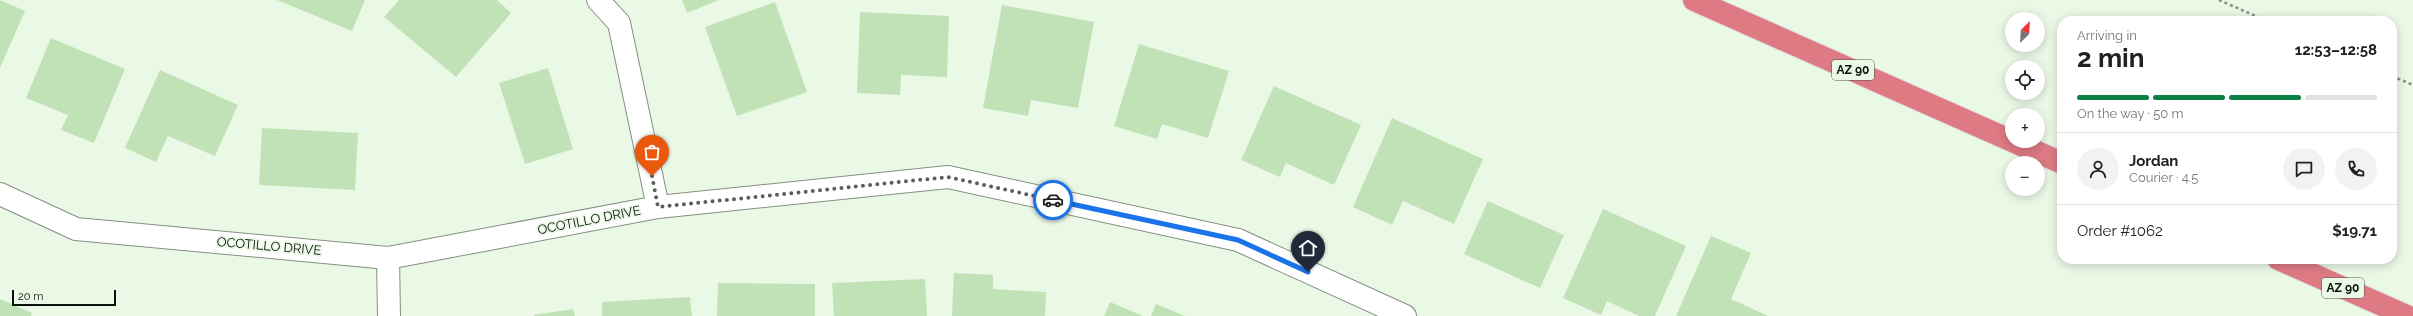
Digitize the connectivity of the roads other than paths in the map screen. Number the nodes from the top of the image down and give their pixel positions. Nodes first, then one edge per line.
1 (598, 0) edge
2 (1694, 0) edge
3 (2005, 138) edge
4 (2028, 148) edge
5 (2057, 161) edge
6 (0, 194) edge
7 (658, 207) junction
8 (388, 258) junction
9 (2289, 264) edge
10 (389, 316) edge
11 (1405, 316) edge
12 (2407, 316) edge

1 - 7 street
2 - 3 highway, AZ 90
4 - 5 highway, AZ 90
6 - 8 street, OCOTILLO DRIVE
7 - 8 street, OCOTILLO DRIVE
7 - 11 street, OCOTILLO DRIVE
8 - 10 street
9 - 12 highway, AZ 90

